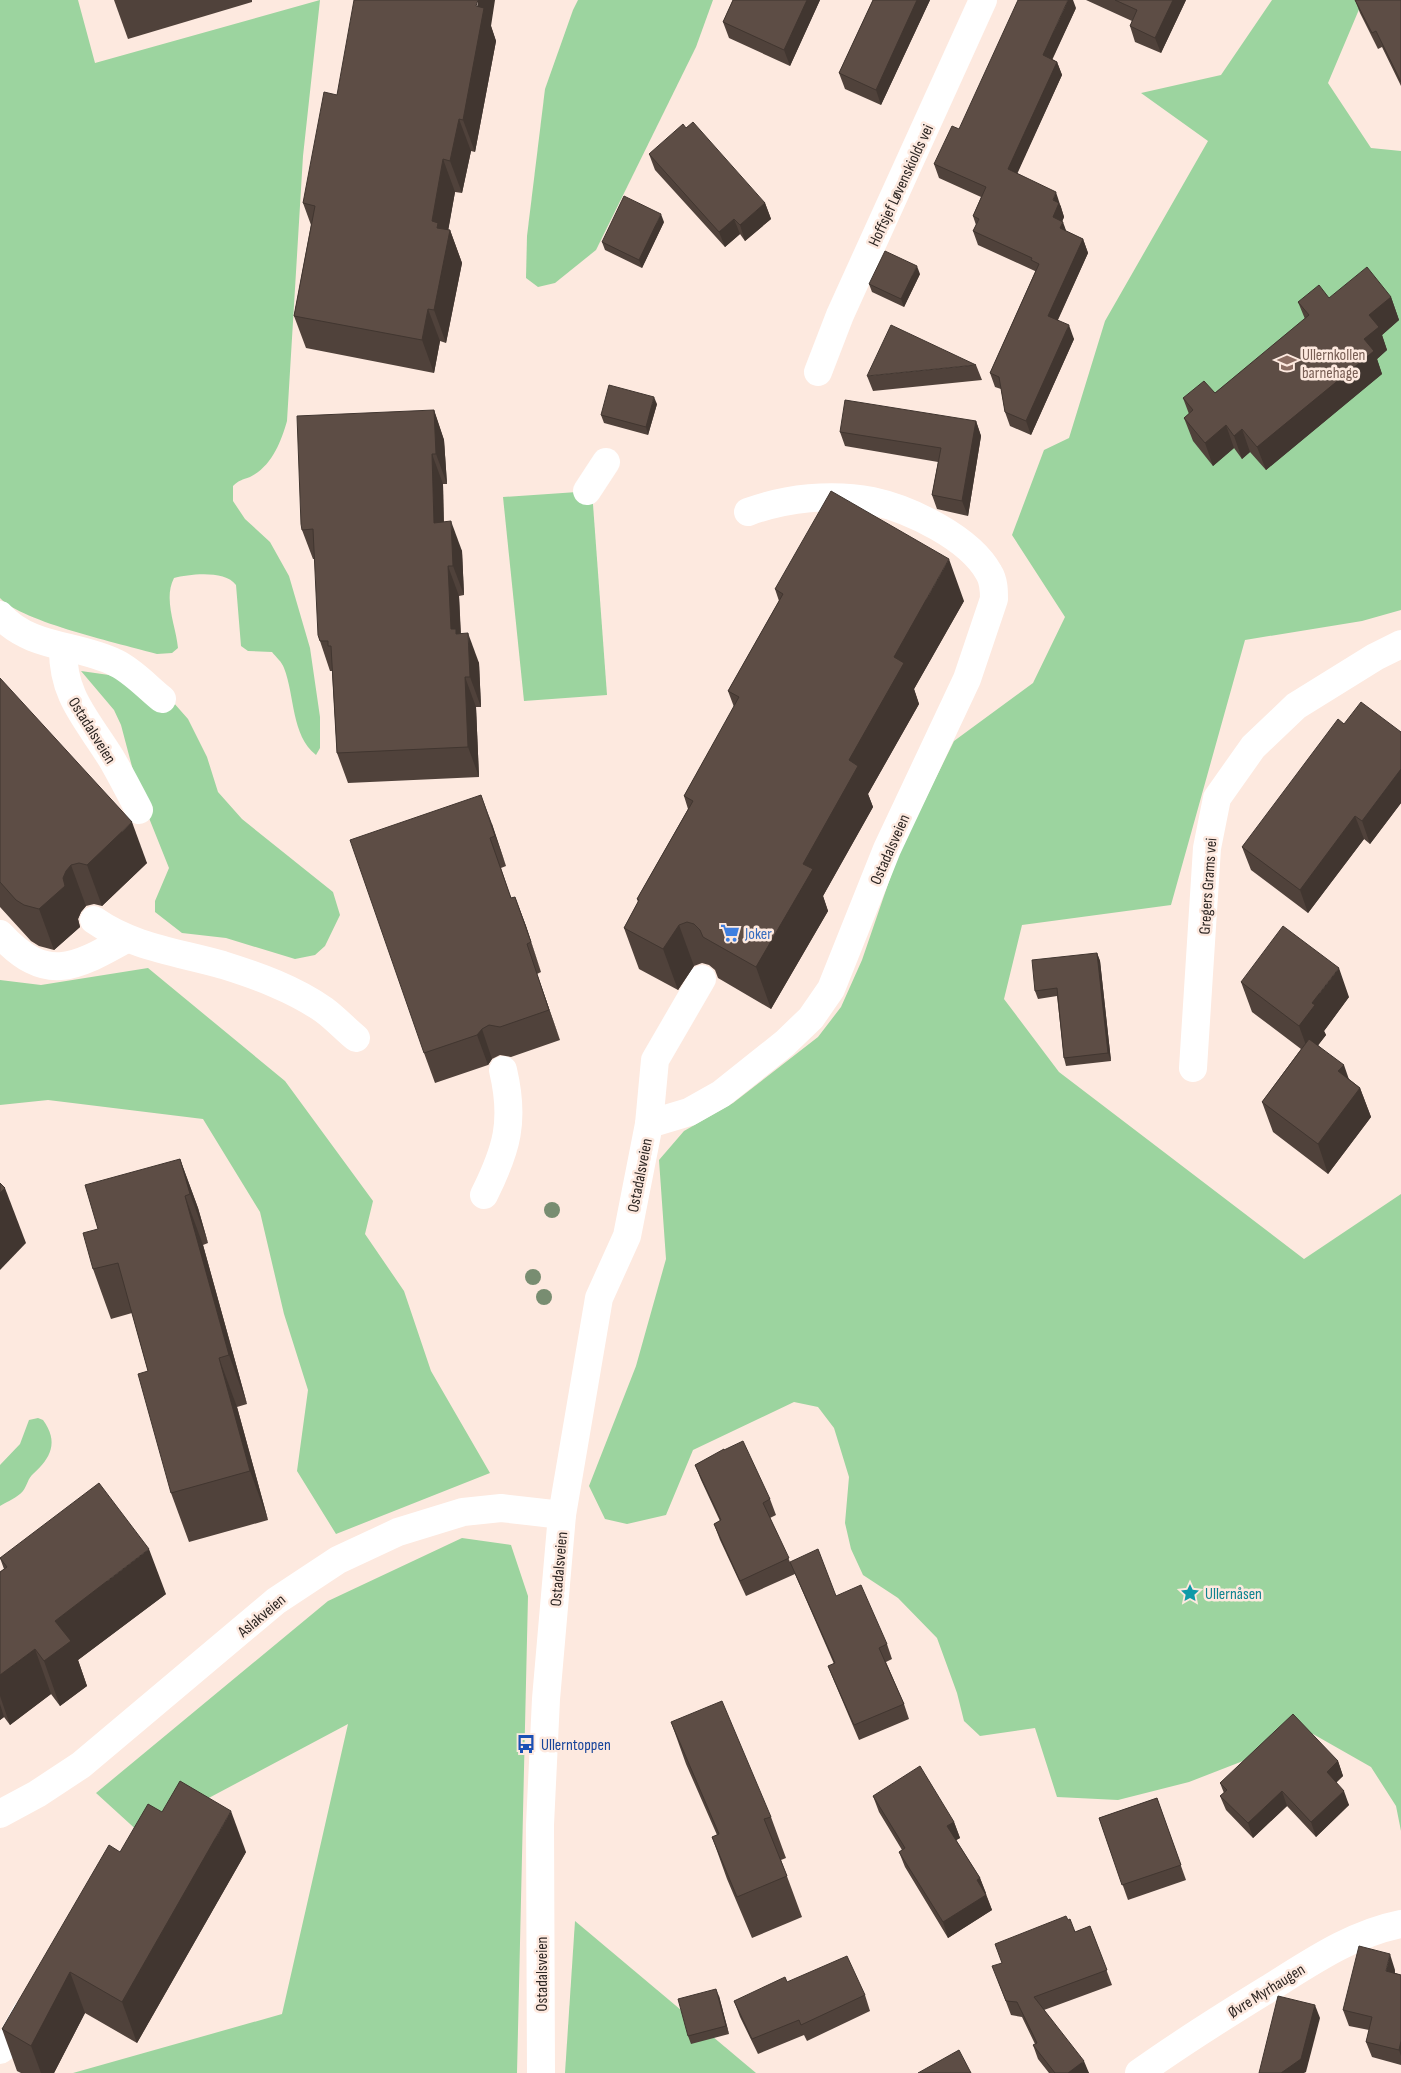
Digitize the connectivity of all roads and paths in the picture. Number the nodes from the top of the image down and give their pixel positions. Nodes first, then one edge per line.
1 (983, 0) edge
2 (818, 372) dead end
3 (606, 462) dead end
4 (587, 491) dead end
5 (748, 512) dead end
6 (0, 615) edge
7 (1401, 644) edge
8 (63, 647) junction
9 (162, 699) dead end
10 (138, 810) dead end
11 (94, 920) dead end
12 (0, 934) edge
13 (126, 939) junction
14 (702, 979) edge
15 (356, 1038) dead end
16 (1194, 1068) dead end
17 (503, 1070) dead end
18 (649, 1124) junction
19 (484, 1195) dead end
20 (562, 1515) junction
21 (0, 1814) edge
22 (1401, 1924) edge
23 (39, 1990) edge
24 (0, 2050) edge
25 (542, 2073) edge
26 (1139, 2073) edge

1 - 2 street, Hoffsjef Løvenskiolds vei
3 - 4 street
5 - 18 street, Ostadalsveien
6 - 8 street
7 - 16 street, Gregers Grams vei
8 - 9 street
8 - 10 street, Ostadalsveien
11 - 13 street
12 - 13 street
13 - 15 street
14 - 18 street
17 - 19 street
18 - 20 street, Ostadalsveien
20 - 21 street, Aslakveien
20 - 25 street, Ostadalsveien
22 - 26 street, Øvre Myrhaugen
23 - 24 street

